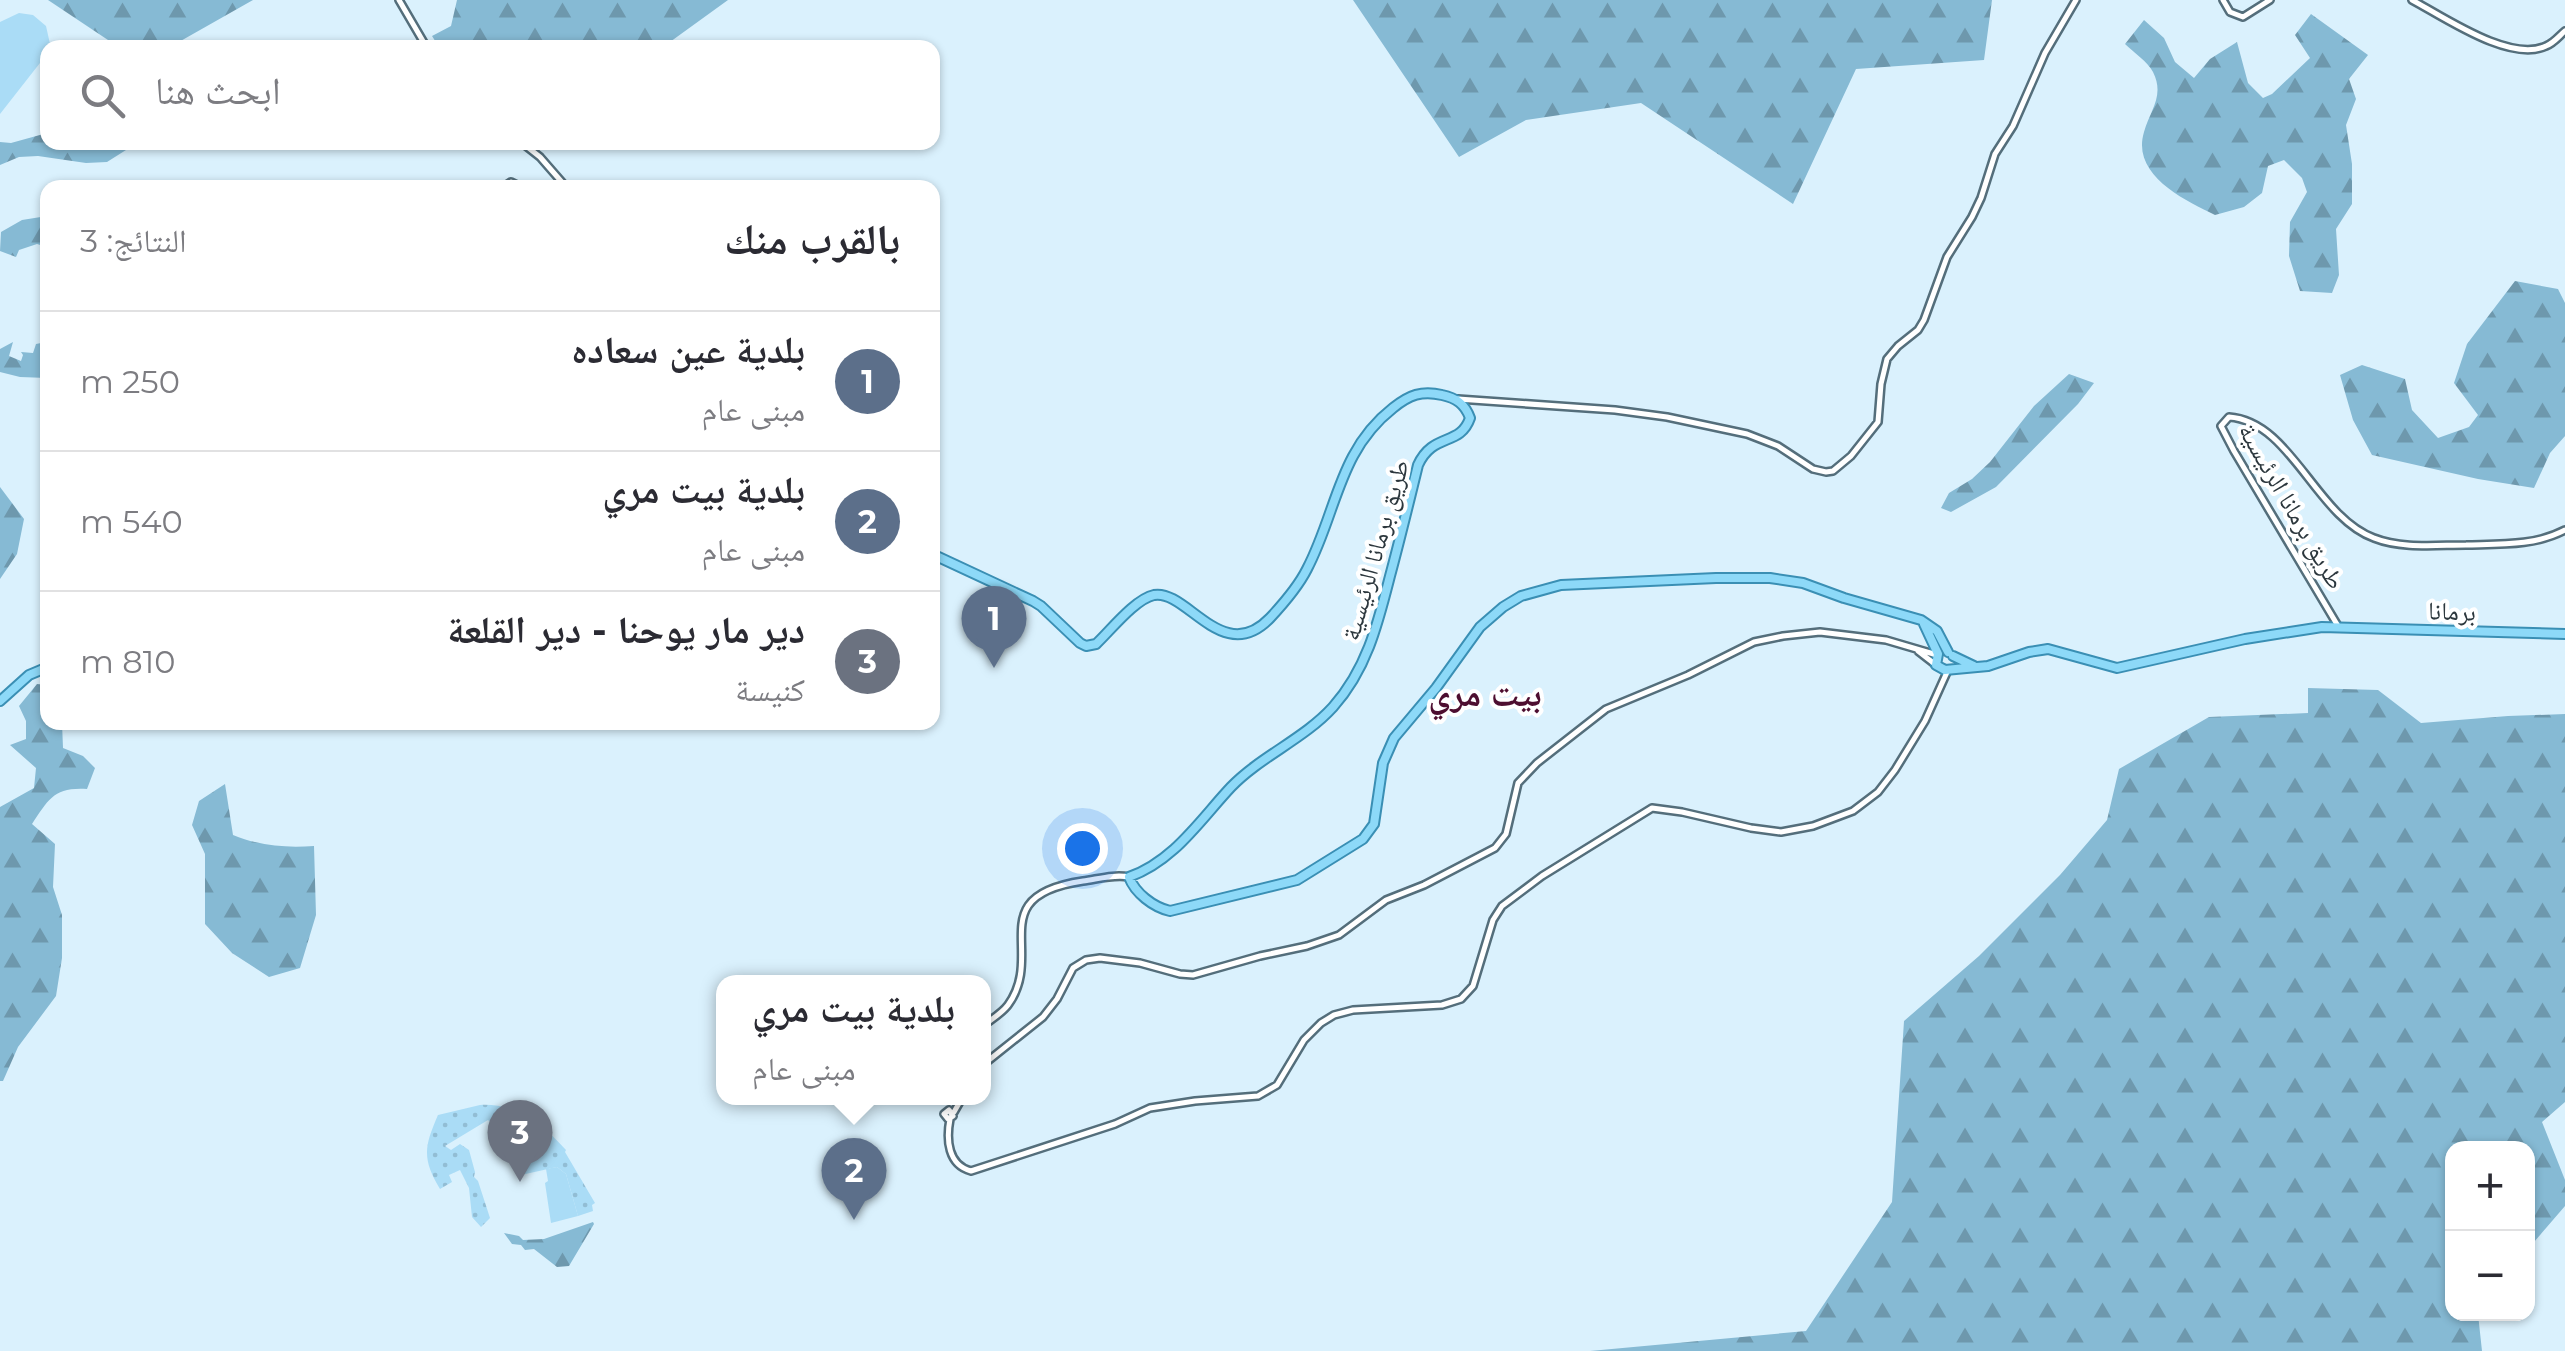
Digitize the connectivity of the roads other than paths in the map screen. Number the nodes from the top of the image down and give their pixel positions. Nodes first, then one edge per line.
1 (399, 0) edge
2 (2076, 0) edge
3 (2224, 0) edge
4 (2270, 0) edge
5 (2412, 0) edge
6 (2565, 30) edge
7 (422, 40) edge
8 (531, 150) edge
9 (560, 180) edge
10 (1455, 399) junction
11 (2565, 530) edge
12 (940, 558) edge
13 (1922, 620) junction
14 (2338, 627) junction
15 (2565, 634) edge
16 (1950, 654) junction
17 (1942, 663) junction
18 (1974, 666) junction
19 (40, 670) edge
20 (0, 701) edge
21 (1132, 876) junction
22 (991, 1019) edge
23 (991, 1058) edge
24 (956, 1105) edge

1 - 7 street
2 - 10 street
3 - 4 street
5 - 6 street
8 - 9 street
10 - 12 main road, طريق برمانا الرئيسية
10 - 21 main road, طريق برمانا الرئيسية
11 - 14 street, طريق برمانا الرئيسية
13 - 16 main road
13 - 17 main road
13 - 21 main road
14 - 15 main road, برمانا
14 - 18 main road, طريق برمانا الرئيسية
16 - 17 main road
16 - 17 main road
16 - 18 main road
17 - 18 main road, طريق برمانا الرئيسية
17 - 23 street
17 - 24 street
19 - 20 main road
21 - 22 street

